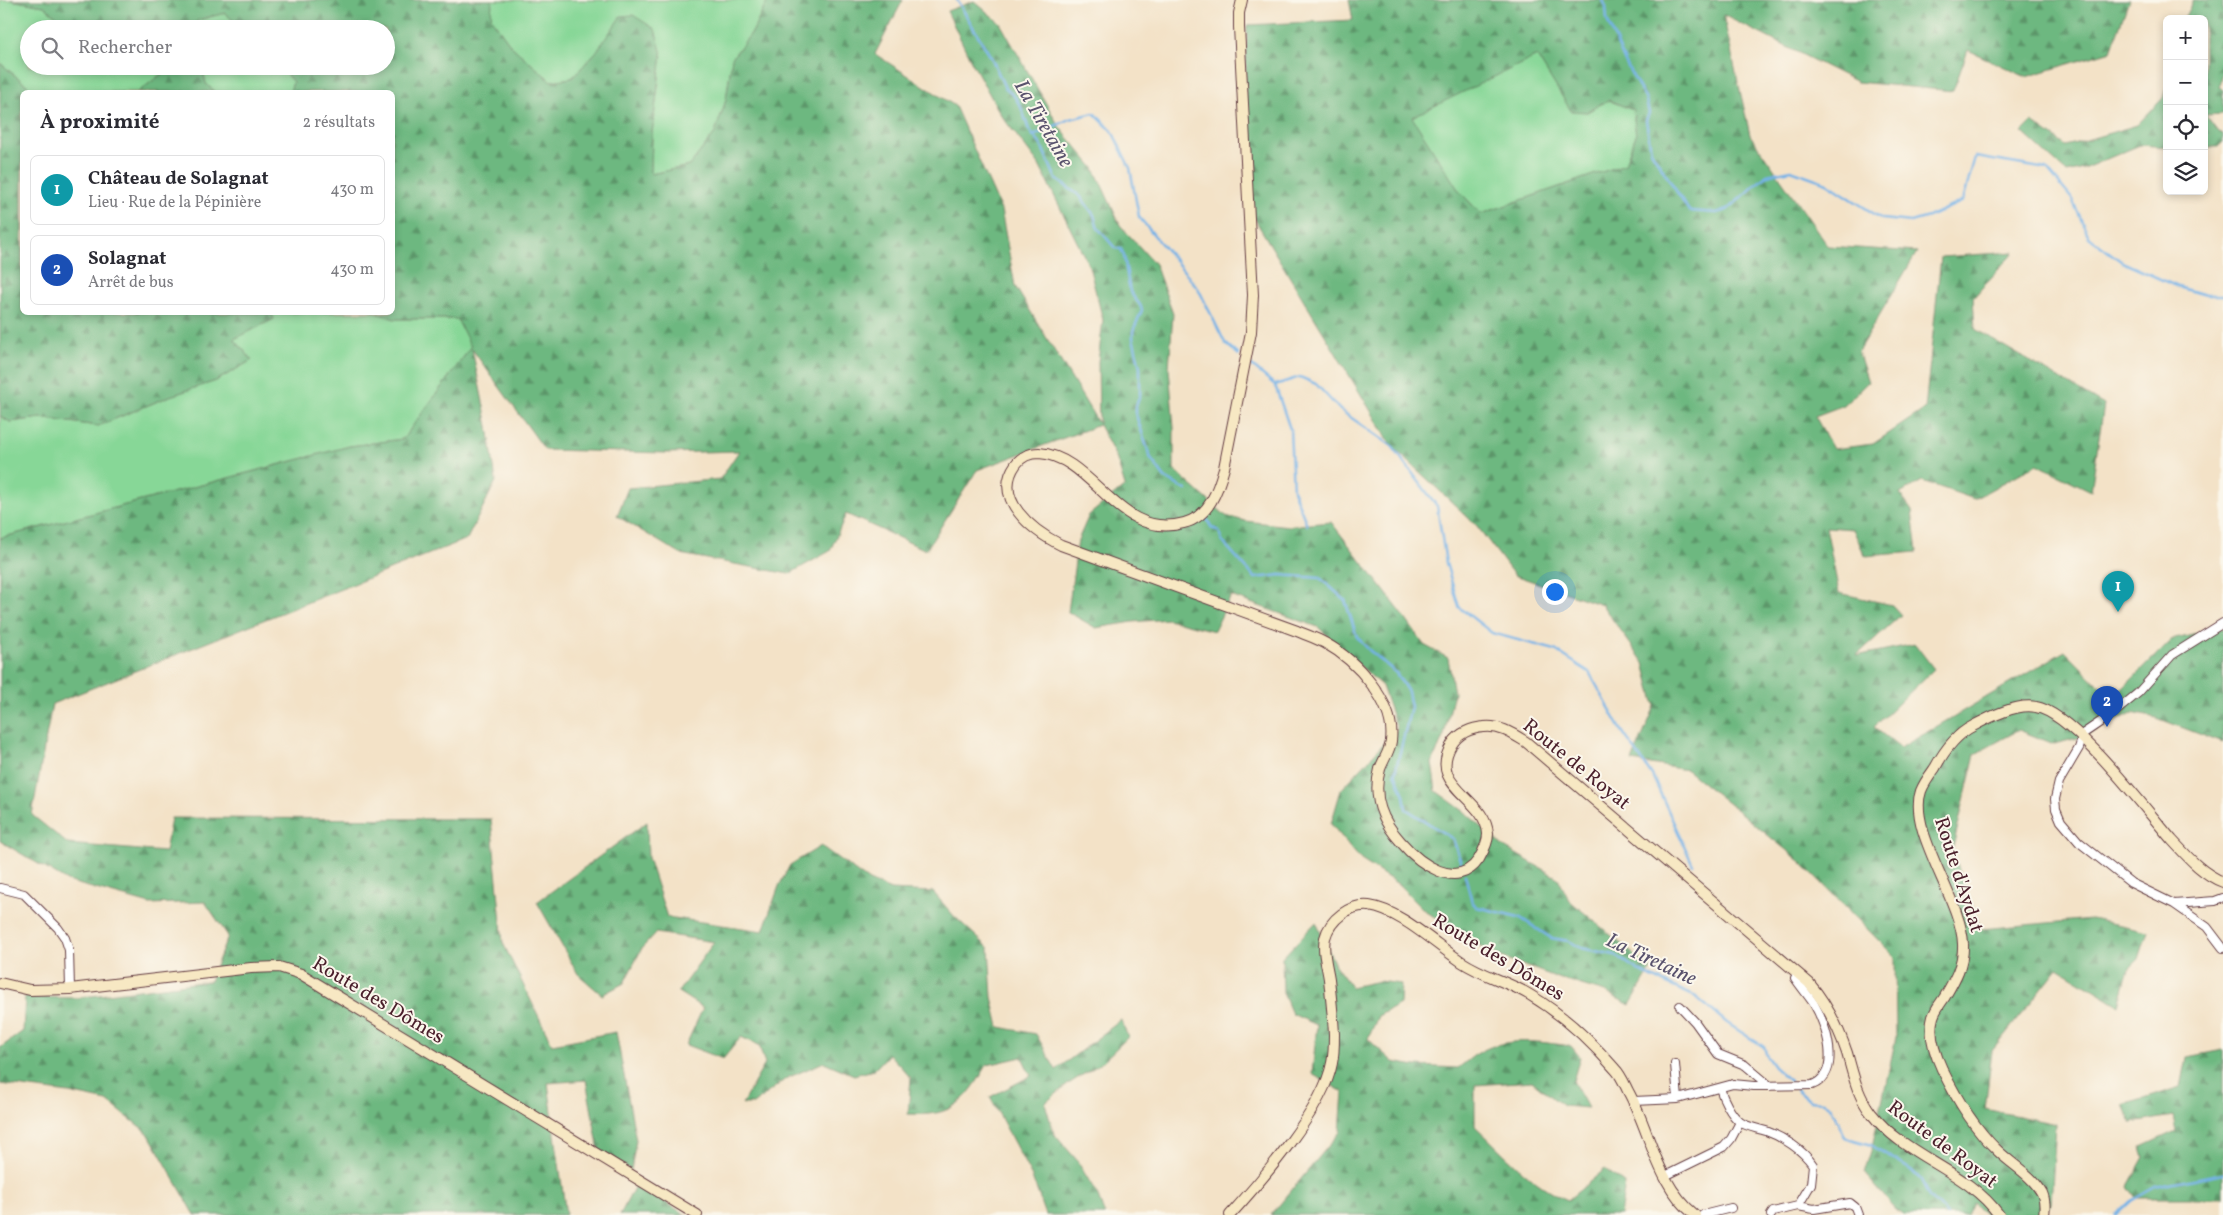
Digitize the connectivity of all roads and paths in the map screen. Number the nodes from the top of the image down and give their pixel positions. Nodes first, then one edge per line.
1 (1242, 0) edge
2 (2223, 623) edge
3 (2082, 737) junction
4 (2223, 882) edge
5 (0, 888) edge
6 (2223, 898) edge
7 (2174, 904) junction
8 (2223, 948) edge
9 (1798, 973) junction
10 (0, 983) edge
11 (70, 989) junction
12 (1680, 1006) dead end
13 (1675, 1064) dead end
14 (1770, 1086) junction
15 (1720, 1088) junction
16 (1678, 1099) junction
17 (1634, 1101) junction
18 (1740, 1122) junction
19 (1665, 1176) junction
20 (1798, 1206) junction
21 (1731, 1208) dead end
22 (697, 1215) edge
23 (1230, 1215) edge
24 (1694, 1215) edge
25 (1703, 1215) edge
26 (1771, 1215) edge
27 (1858, 1215) edge
28 (1999, 1215) edge
29 (2044, 1215) edge

1 - 9 main road, Route de Royat
2 - 3 street
3 - 4 main road, Route d'Aydat
3 - 7 street
3 - 29 main road, Route d'Aydat
5 - 11 street
6 - 7 street
7 - 8 street
9 - 14 street
9 - 28 main road, Route de Royat
10 - 11 main road, Route des Dômes
11 - 22 main road, Route des Dômes
12 - 14 street
13 - 16 street
14 - 15 street
15 - 16 street
15 - 18 street
16 - 17 street
17 - 19 main road, Route des Dômes
17 - 23 main road, Route des Dômes
18 - 19 street
18 - 20 street
19 - 24 main road, Route des Dômes
20 - 26 street
20 - 27 street
21 - 25 street

